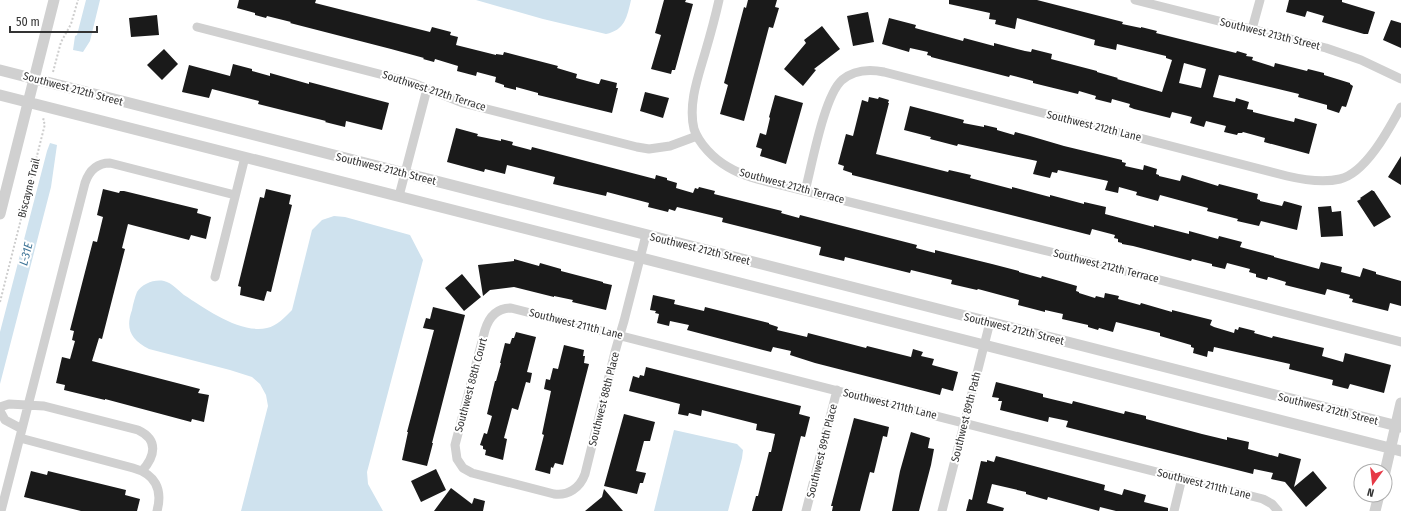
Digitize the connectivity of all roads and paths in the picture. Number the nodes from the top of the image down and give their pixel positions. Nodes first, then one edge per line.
1 (54, 0) edge
2 (78, 0) edge
3 (719, 0) edge
4 (1135, 0) edge
5 (1260, 0) edge
6 (197, 27) dead end
7 (1252, 29) junction
8 (0, 70) edge
9 (53, 72) dead end
10 (34, 79) junction
11 (1401, 79) edge
12 (427, 89) junction
13 (0, 95) edge
14 (29, 102) junction
15 (1401, 107) edge
16 (43, 121) dead end
17 (697, 136) junction
18 (245, 157) junction
19 (405, 174) junction
20 (806, 191) junction
21 (235, 195) junction
22 (399, 196) junction
23 (0, 214) edge
24 (646, 235) junction
25 (640, 257) junction
26 (215, 277) dead end
27 (0, 302) edge
28 (497, 312) joint
29 (990, 322) junction
30 (620, 335) junction
31 (1401, 342) edge
32 (985, 344) junction
33 (837, 390) junction
34 (1401, 403) edge
35 (28, 404) junction
36 (0, 407) edge
37 (0, 411) edge
38 (965, 423) junction
39 (1398, 426) edge
40 (21, 433) junction
41 (1396, 449) edge
42 (1389, 463) edge
43 (142, 471) junction
44 (1182, 478) junction
45 (574, 490) joint
46 (5, 499) junction
47 (2, 511) edge
48 (9, 511) edge
49 (157, 511) edge
50 (806, 511) edge
51 (942, 511) edge
52 (1174, 511) edge
53 (1278, 511) edge

1 - 10 street
2 - 9 path
3 - 17 street
4 - 7 street, Southwest 213th Street
5 - 7 street
6 - 12 street, Southwest 212th Terrace
7 - 11 street, Southwest 213th Street
8 - 10 street, Southwest 212th Street
10 - 14 street
10 - 19 street, Southwest 212th Street
12 - 17 street, Southwest 212th Terrace
12 - 19 street
13 - 14 street, Southwest 212th Street
14 - 18 street, Southwest 212th Street
14 - 23 street
15 - 20 street, Southwest 212th Lane
16 - 27 path, Biscayne Trail
17 - 20 street, Southwest 212th Terrace
18 - 21 street
18 - 22 street, Southwest 212th Street
19 - 22 street
19 - 24 street, Southwest 212th Street
20 - 31 street, Southwest 212th Terrace
21 - 26 street
21 - 35 street
22 - 25 street, Southwest 212th Street
24 - 25 street, Southwest 88th Place
24 - 29 street, Southwest 212th Street
25 - 30 street, Southwest 88th Place
25 - 32 street, Southwest 212th Street
28 - 30 street, Southwest 211th Lane
28 - 45 street, Southwest 88th Court
29 - 32 street, Southwest 89th Path
29 - 39 street, Southwest 212th Street
30 - 33 street, Southwest 211th Lane
30 - 45 street, Southwest 88th Place
32 - 38 street, Southwest 89th Path
32 - 41 street, Southwest 212th Street
33 - 38 street, Southwest 211th Lane
33 - 50 street, Southwest 89th Place
34 - 39 street
35 - 36 street
35 - 40 street
35 - 43 street
37 - 40 street
38 - 44 street, Southwest 211th Lane
38 - 51 street, Southwest 89th Path
39 - 41 street
40 - 43 street
40 - 46 street
41 - 42 street
43 - 49 street
44 - 52 street
44 - 53 street, Southwest 211th Lane
46 - 47 street
46 - 48 street

